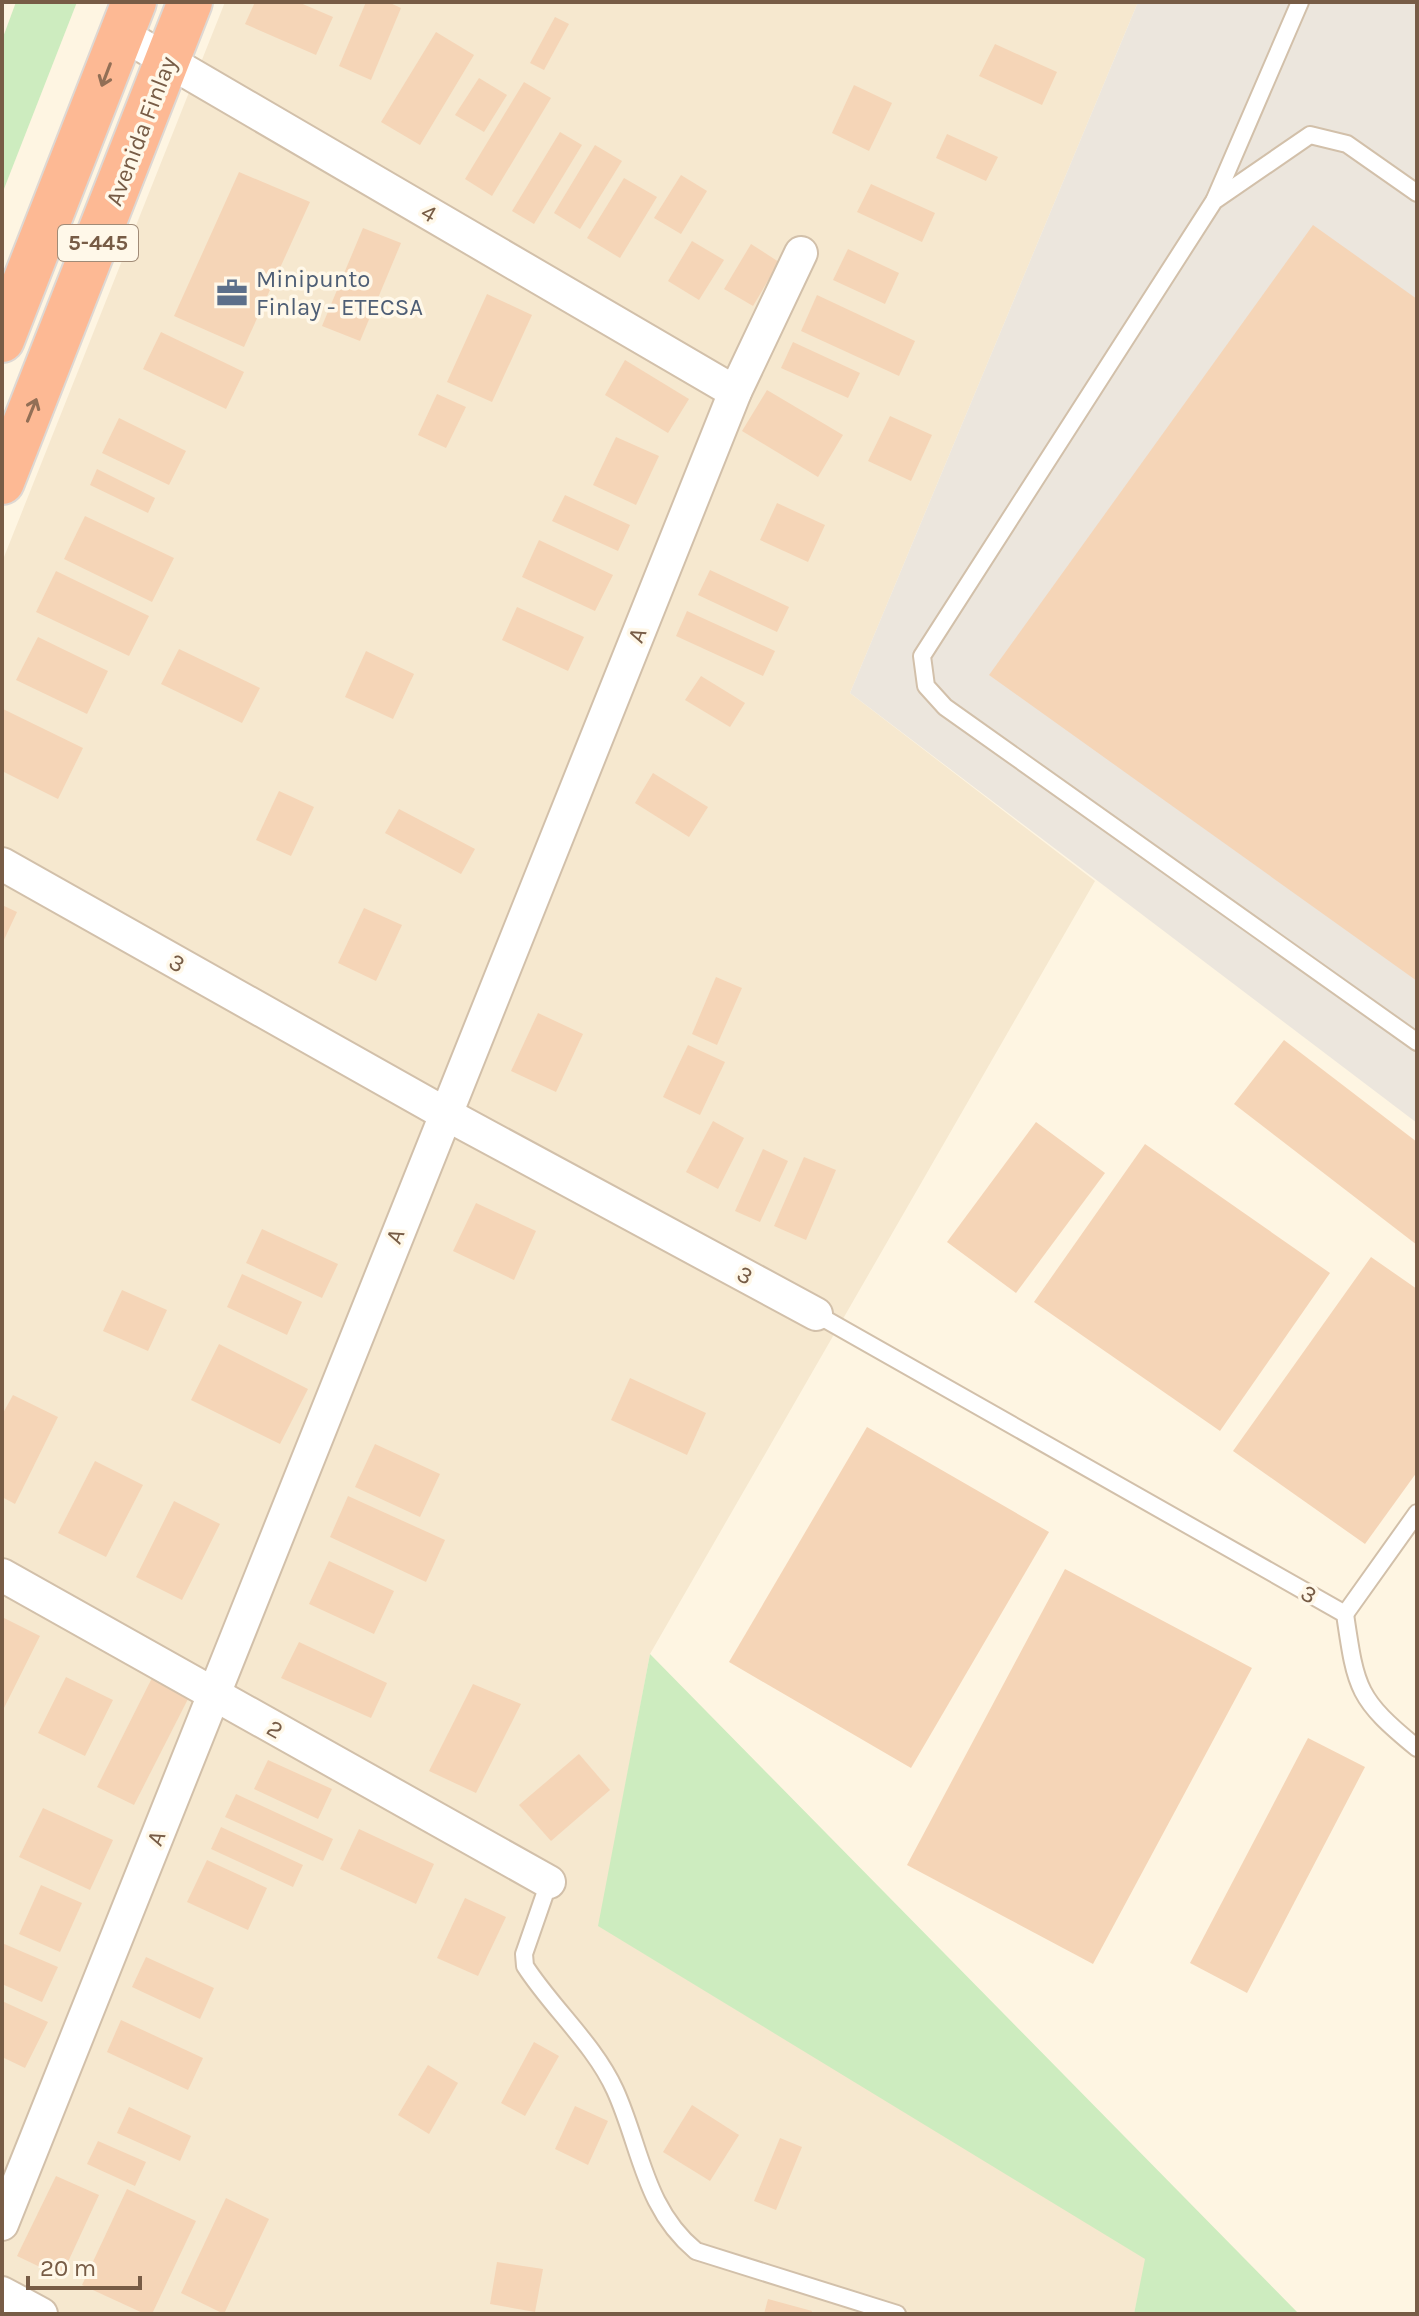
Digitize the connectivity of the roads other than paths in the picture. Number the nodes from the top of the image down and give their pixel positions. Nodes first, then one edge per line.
1 (190, 2) edge
2 (1300, 2) edge
3 (128, 18) edge
4 (167, 61) junction
5 (1417, 193) edge
6 (1214, 201) junction
7 (801, 253) dead end
8 (2, 340) edge
9 (735, 392) junction
10 (2, 482) edge
11 (2, 864) edge
12 (1417, 1042) edge
13 (444, 1113) junction
14 (816, 1314) joint
15 (1417, 1513) edge
16 (2, 1575) edge
17 (1345, 1614) junction
18 (214, 1694) junction
19 (1417, 1748) edge
20 (549, 1882) joint
21 (2, 2224) edge
22 (2, 2293) edge
23 (41, 2314) edge
24 (897, 2314) edge

1 - 4 highway, Avenida Finlay / 5-445
2 - 6 lane
3 - 4 street, 4
3 -> 8 highway, 5-445
4 - 9 street, 4
10 -> 4 highway, Avenida Finlay / 5-445
5 - 6 lane
6 - 12 lane
7 - 9 street, A
9 - 13 street, A
11 - 13 street, 3
13 - 14 street, 3
13 - 18 street, A
14 - 17 lane, 3
15 - 17 lane
16 - 18 street, 2
17 - 19 lane, 3
18 - 20 street, 2
18 - 21 street, A
20 - 24 lane
22 - 23 street

